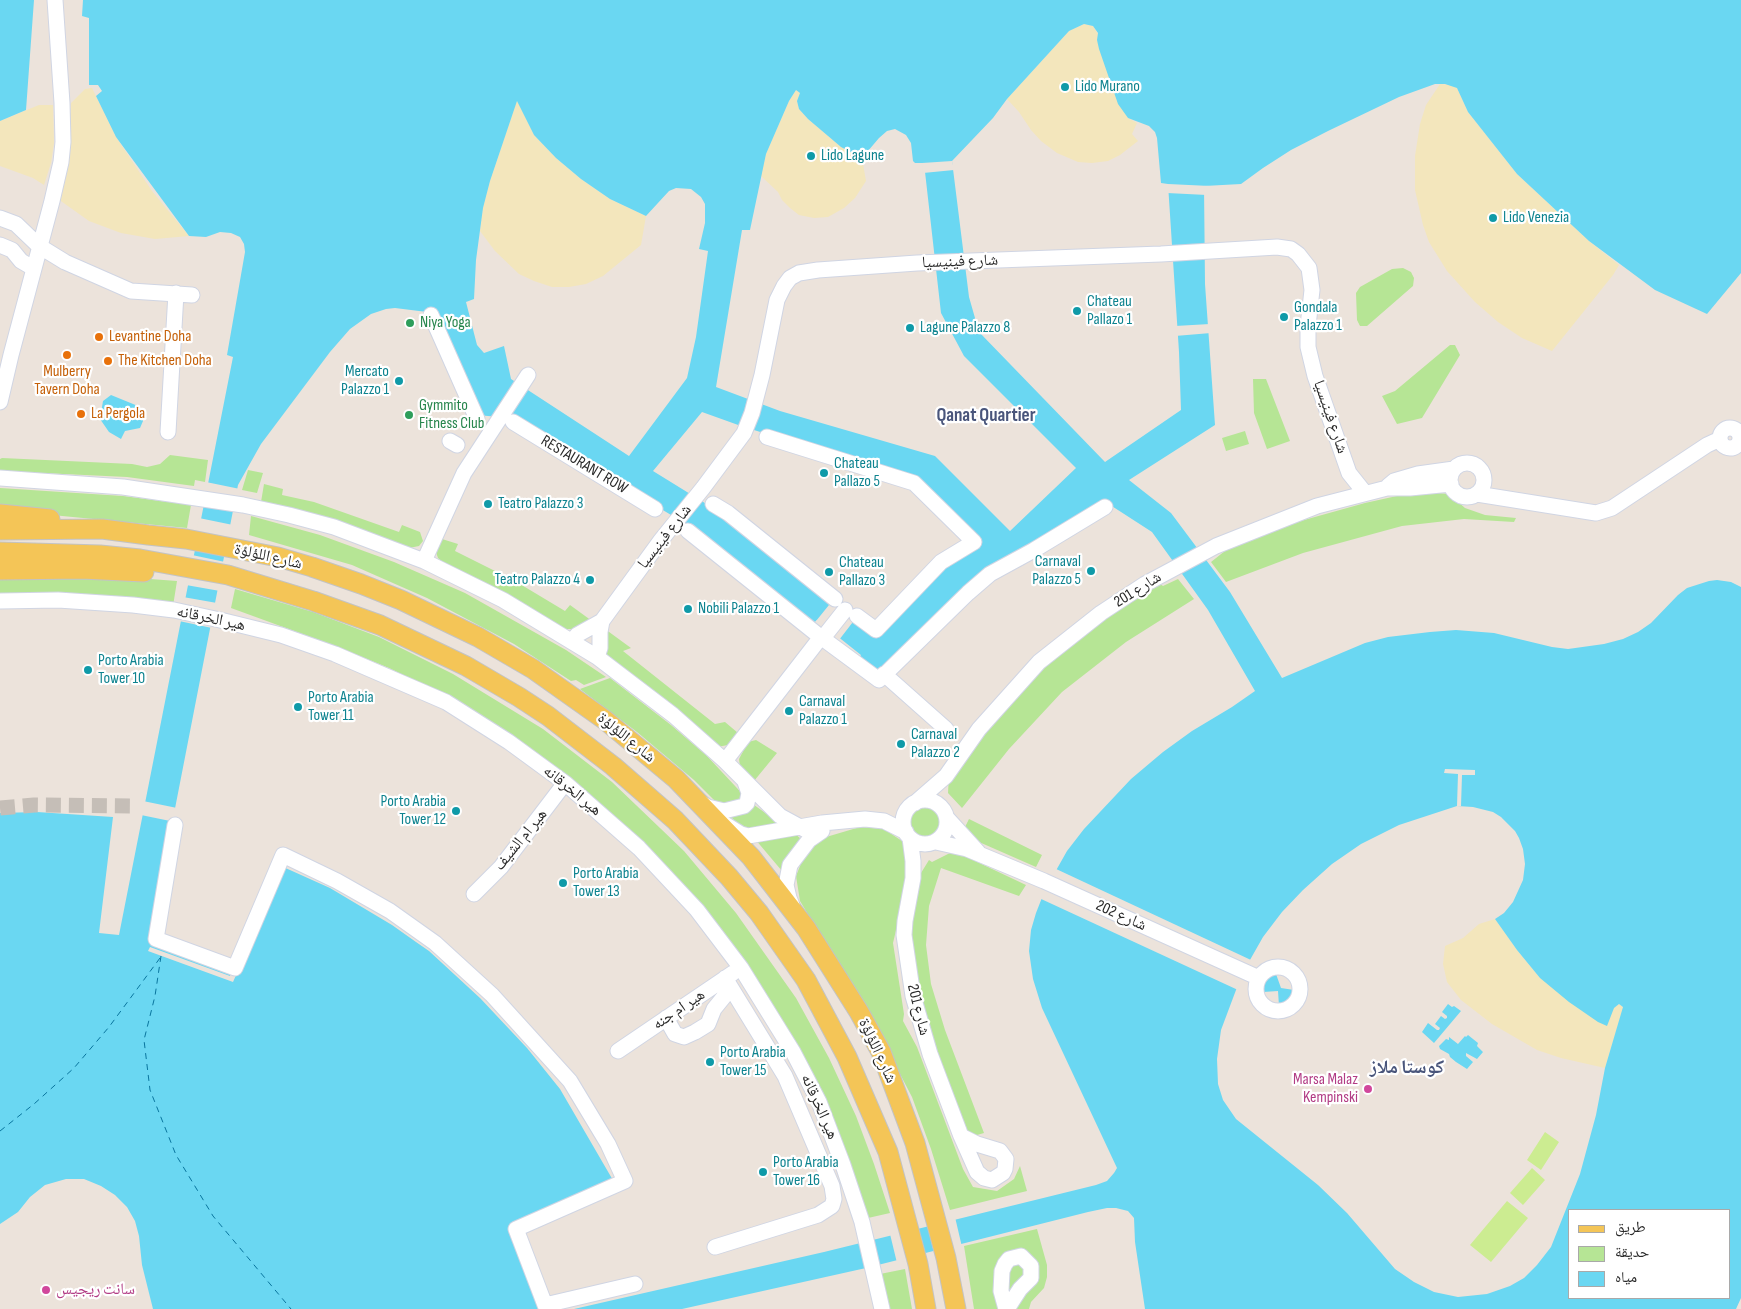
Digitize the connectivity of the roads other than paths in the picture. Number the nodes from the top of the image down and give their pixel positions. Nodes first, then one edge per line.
1 (56, 0) edge
2 (0, 218) edge
3 (0, 245) edge
4 (40, 246) junction
5 (27, 265) junction
6 (176, 293) junction
7 (192, 295) dead end
8 (431, 315) dead end
9 (528, 375) dead end
10 (0, 402) edge
11 (478, 419) dead end
12 (512, 422) dead end
13 (1738, 425) edge
14 (168, 432) dead end
15 (767, 437) dead end
16 (1720, 439) junction
17 (1738, 450) edge
18 (1350, 473) junction
19 (1452, 477) junction
20 (0, 478) edge
21 (1484, 480) junction
22 (1365, 493) junction
23 (1477, 494) junction
24 (1346, 498) junction
25 (1505, 498) junction
26 (713, 504) dead end
27 (1105, 507) dead end
28 (656, 509) dead end
29 (0, 514) edge
30 (102, 529) junction
31 (0, 530) edge
32 (688, 531) dead end
33 (0, 552) edge
34 (424, 561) junction
35 (0, 570) edge
36 (182, 572) junction
37 (0, 601) edge
38 (846, 608) junction
39 (602, 621) junction
40 (821, 638) junction
41 (572, 641) junction
42 (597, 657) junction
43 (884, 674) junction
44 (946, 729) dead end
45 (724, 761) junction
46 (946, 776) junction
47 (745, 782) junction
48 (566, 783) junction
49 (695, 799) junction
50 (911, 806) junction
51 (946, 815) junction
52 (840, 821) junction
53 (884, 821) junction
54 (175, 826) dead end
55 (800, 828) junction
56 (815, 835) junction
57 (908, 835) junction
58 (934, 842) junction
59 (983, 856) junction
60 (913, 878) junction
61 (474, 894) dead end
62 (806, 928) junction
63 (741, 968) junction
64 (1259, 978) dead end
65 (728, 983) junction
66 (666, 1018) junction
67 (618, 1052) dead end
68 (961, 1136) dead end
69 (715, 1247) dead end
70 (635, 1284) dead end
71 (882, 1309) edge
72 (926, 1309) edge
73 (956, 1309) edge

1 - 4 street
2 - 4 street
3 - 5 street
4 - 5 street
4 - 6 street
5 - 10 street
6 - 7 street
6 - 14 street
8 - 11 street
9 - 34 street
12 - 28 street, RESTAURANT ROW
13 - 16 street
13 - 17 street
15 - 38 street
16 - 17 street
16 - 25 street
18 - 22 street, شارع فينيسيا
18 - 24 street, شارع فينيسيا
18 - 39 street, شارع فينيسيا
19 - 21 street
19 - 22 street, شارع 201
19 - 23 street
20 - 34 street
21 - 23 street
21 - 25 street
22 - 24 street, شارع 201
23 - 25 street
24 - 46 street, شارع 201
26 - 38 street
27 - 43 street
29 - 30 main road
30 - 31 main road, شارع اللؤلؤة
30 - 49 main road, شارع اللؤلؤة
32 - 40 street
33 - 36 main road, شارع اللؤلؤة
34 - 41 street
35 - 36 main road
36 - 72 main road, شارع اللؤلؤة
37 - 48 street, هير الخرقانه
38 - 40 street
39 - 41 street, شارع فينيسيا
39 - 42 street
40 - 43 street
40 - 45 street
41 - 42 street
42 - 45 street
43 - 44 street
45 - 47 street
46 - 50 street, شارع 201
46 - 51 street
47 - 49 street
47 - 55 street
48 - 61 street, هير ام الشيف
48 - 63 street, هير الخرقانه
49 - 55 street, شارع 201
49 - 62 main road, شارع اللؤلؤة
50 - 51 street
50 - 53 street, شارع 201
50 - 57 street
51 - 58 street
51 - 59 street, شارع 202
52 - 53 street, شارع 201
52 - 55 street, شارع 201
52 - 56 street, شارع 201
53 - 57 street, شارع 201
54 - 70 street
55 - 56 street
56 - 62 street, شارع 201
57 - 58 street
57 - 60 street, شارع 201
58 - 59 street, شارع 202
58 - 60 street, شارع 201
59 - 64 street, شارع 202
60 - 68 street, شارع 201
62 - 73 main road, شارع اللؤلؤة
63 - 65 street, هير ام جنه
63 - 71 street, هير الخرقانه
65 - 66 street, هير ام جنه
65 - 66 street
65 - 69 street
66 - 67 street, هير ام جنه

